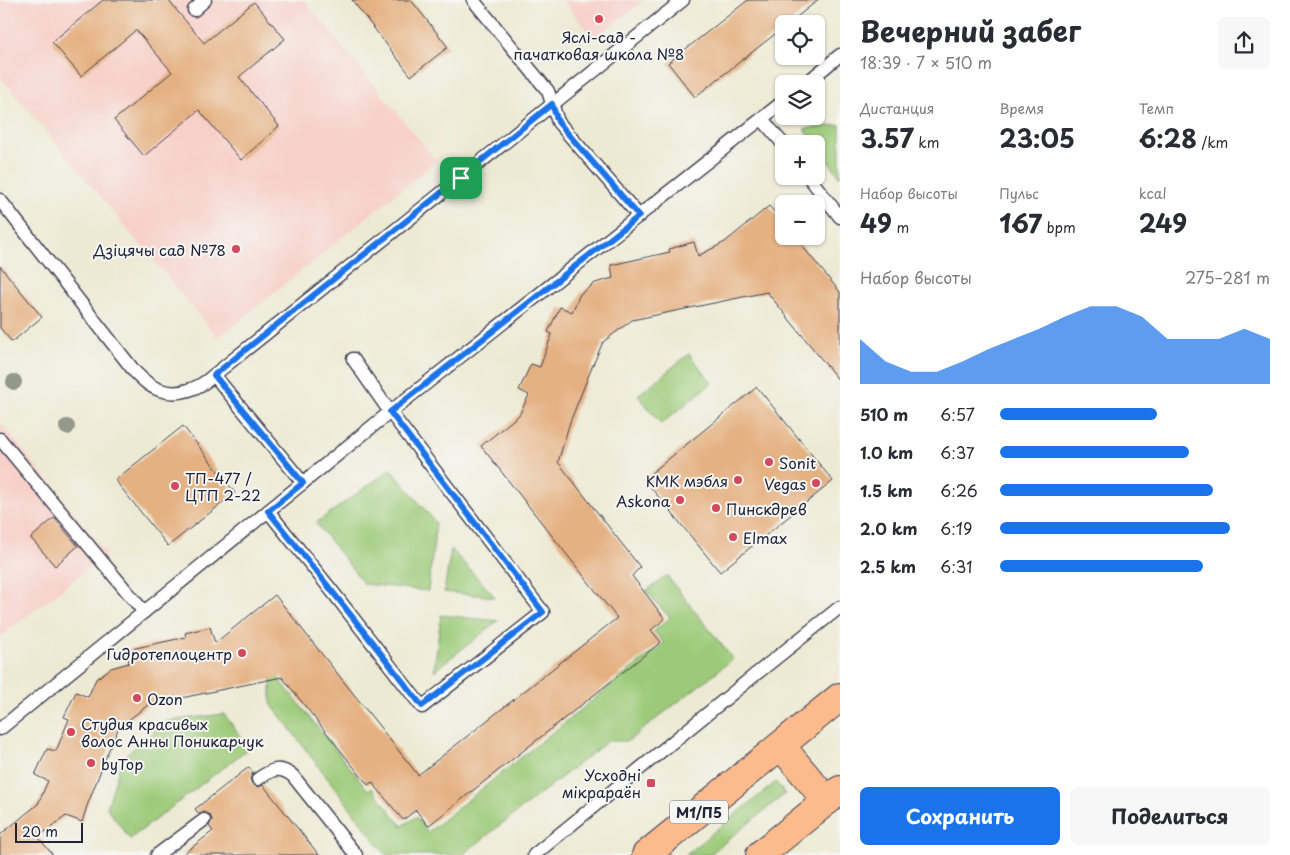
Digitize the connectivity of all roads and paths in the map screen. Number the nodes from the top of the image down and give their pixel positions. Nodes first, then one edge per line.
1 (205, 0) edge
2 (473, 0) edge
3 (683, 0) edge
4 (194, 10) dead end
5 (840, 55) edge
6 (816, 75) edge
7 (552, 104) junction
8 (775, 108) edge
9 (762, 118) junction
10 (776, 135) edge
11 (815, 185) edge
12 (0, 200) edge
13 (639, 216) junction
14 (840, 216) edge
15 (353, 359) dead end
16 (214, 375) junction
17 (390, 412) junction
18 (0, 439) edge
19 (303, 483) junction
20 (268, 511) junction
21 (840, 607) edge
22 (144, 612) junction
23 (839, 701) edge
24 (0, 729) edge
25 (781, 746) junction
26 (258, 779) dead end
27 (833, 796) edge
28 (204, 820) dead end
29 (157, 855) edge
30 (356, 855) edge
31 (534, 855) edge
32 (646, 855) edge
33 (760, 855) edge

1 - 4 lane
2 - 7 lane
3 - 7 lane
5 - 6 lane
7 - 13 lane
7 - 16 lane
8 - 9 lane
9 - 10 lane
9 - 13 lane
11 - 14 lane
12 - 16 lane
13 - 17 lane
15 - 17 lane
16 - 19 lane
17 - 19 lane
17 - 20 lane
18 - 22 lane
19 - 20 lane
20 - 22 lane
21 - 31 lane
22 - 24 lane
23 - 25 highway, М1/П5
25 - 27 highway
25 - 32 highway, М1/П5
26 - 30 lane
27 - 33 highway
28 - 29 lane

